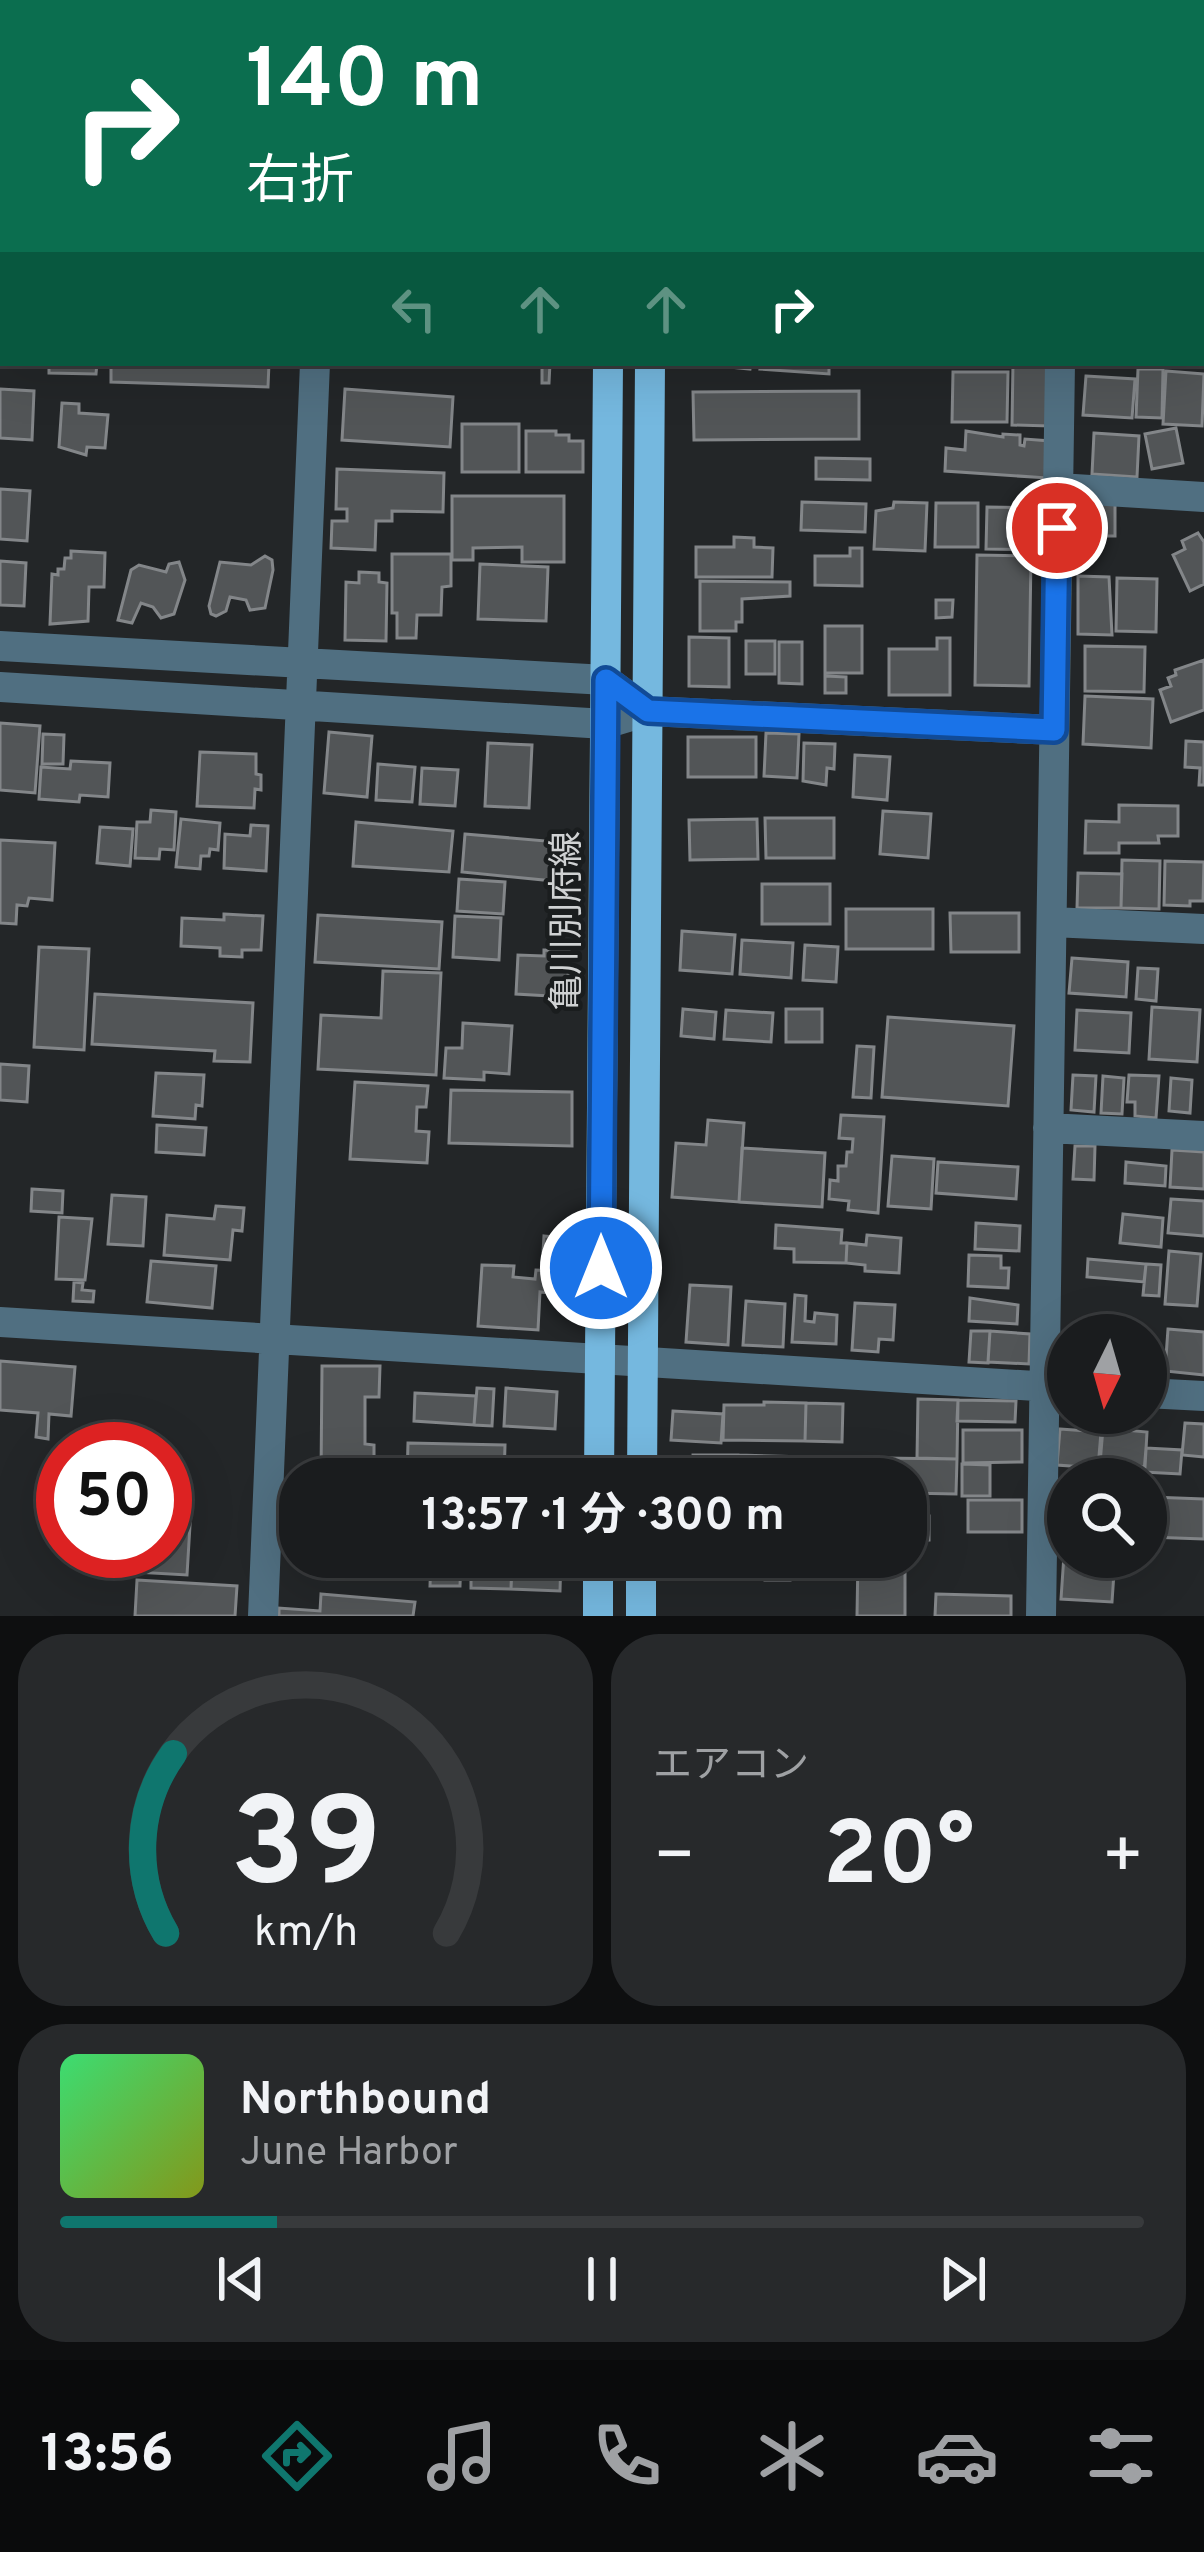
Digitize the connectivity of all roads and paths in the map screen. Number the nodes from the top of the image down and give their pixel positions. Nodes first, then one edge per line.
1 (315, 366) edge
2 (608, 366) edge
3 (650, 366) edge
4 (1060, 366) edge
5 (1058, 488) junction
6 (1204, 497) edge
7 (0, 646) edge
8 (303, 663) junction
9 (606, 680) junction
10 (0, 687) edge
11 (301, 706) junction
12 (648, 711) junction
13 (605, 724) junction
14 (1054, 730) junction
15 (1052, 922) junction
16 (1204, 929) edge
17 (1048, 1128) junction
18 (1204, 1136) edge
19 (1054, 1314) edge
20 (0, 1322) edge
21 (275, 1339) junction
22 (600, 1359) junction
23 (643, 1361) junction
24 (1047, 1386) edge
25 (1167, 1394) edge
26 (1204, 1396) edge
27 (1053, 1434) edge
28 (599, 1458) edge
29 (642, 1458) edge
30 (598, 1578) edge
31 (641, 1578) edge
32 (263, 1616) edge
33 (598, 1616) edge
34 (641, 1616) edge
35 (1041, 1616) edge

1 - 8 street
2 - 9 main road, 亀川別府線
3 - 12 main road
4 - 5 street
5 - 6 street
5 - 14 street
7 - 8 street
8 - 9 street
8 - 11 street
9 - 12 street
9 - 13 main road, 亀川別府線
10 - 11 street
11 - 13 street
11 - 21 street
12 - 13 street
12 - 14 street
12 - 23 main road
13 - 22 main road, 亀川別府線
14 - 15 street
15 - 16 street
15 - 17 street
17 - 18 street
17 - 19 street
20 - 21 street
21 - 22 street
21 - 32 street
22 - 23 street
22 - 28 main road, 亀川別府線
23 - 24 street
23 - 29 main road
25 - 26 street
27 - 35 street
30 - 33 main road
31 - 34 main road

